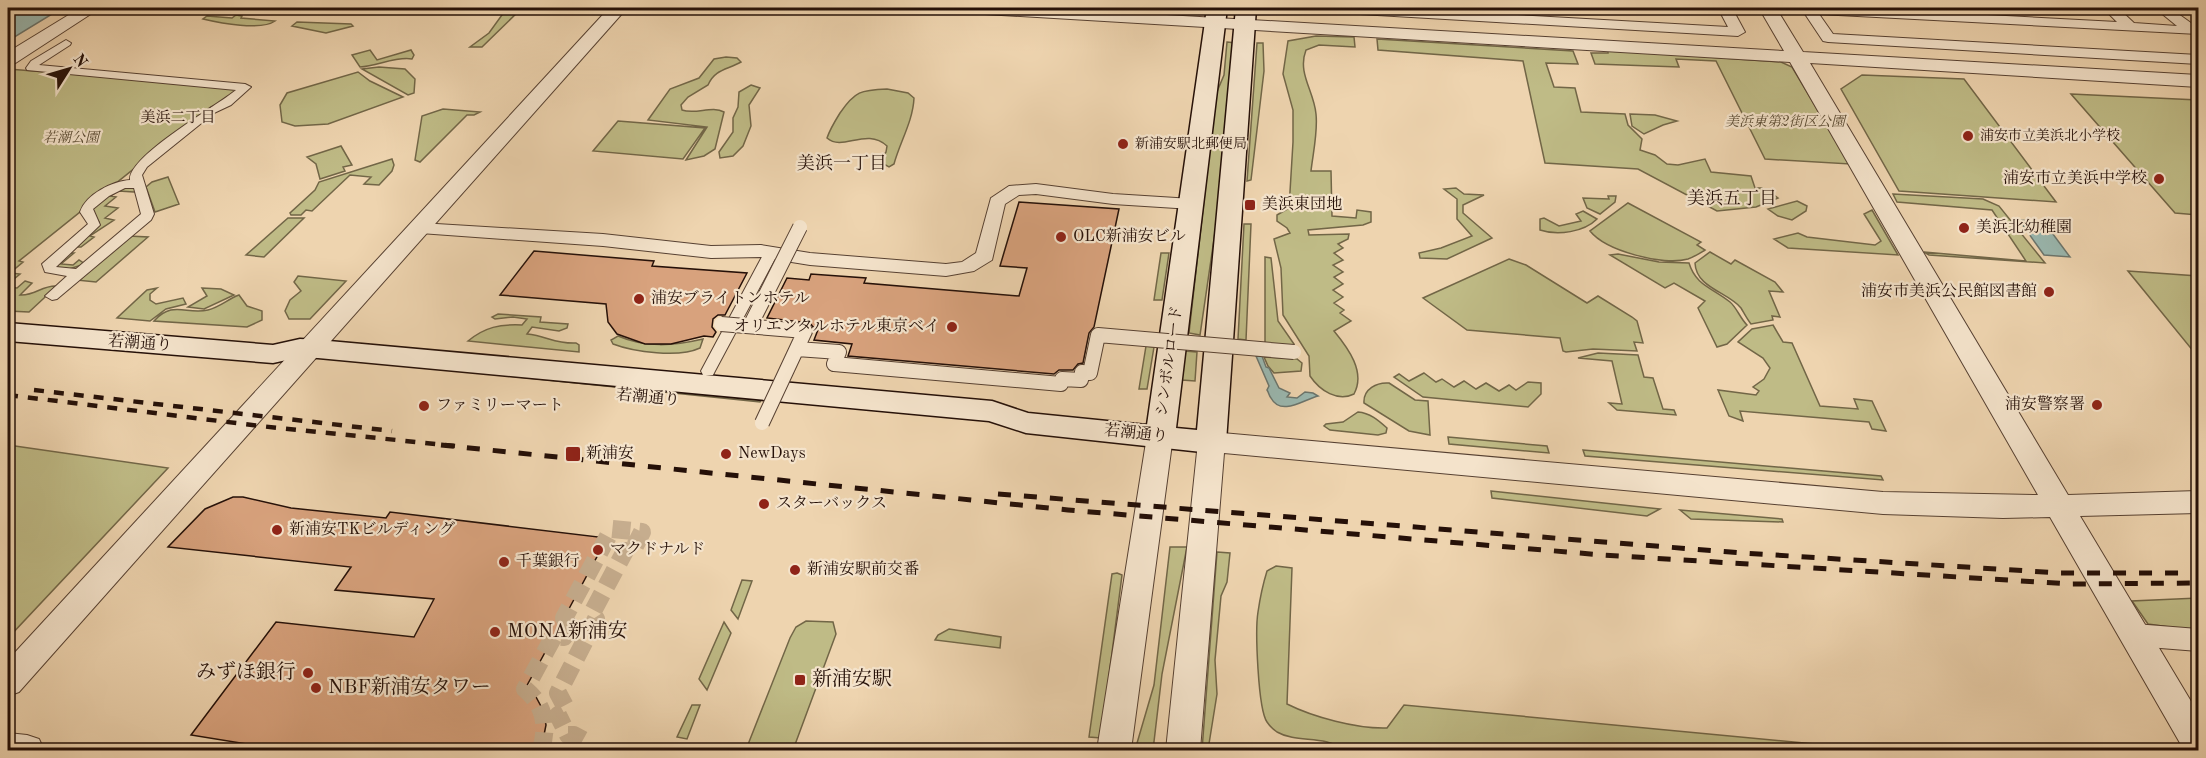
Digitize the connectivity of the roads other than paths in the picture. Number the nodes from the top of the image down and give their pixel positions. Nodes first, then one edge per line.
1 (91, 8) edge
2 (618, 8) edge
3 (968, 8) edge
4 (1326, 8) edge
5 (1725, 8) edge
6 (1768, 8) edge
7 (1809, 8) edge
8 (1989, 8) edge
9 (2049, 8) edge
10 (2110, 8) edge
11 (2162, 8) edge
12 (1870, 10) edge
13 (1932, 12) edge
14 (1521, 13) edge
15 (1216, 15) edge
16 (1245, 16) edge
17 (2000, 20) junction
18 (2064, 24) junction
19 (2130, 27) junction
20 (2196, 33) edge
21 (1528, 41) junction
22 (66, 44) dead end
23 (2027, 51) junction
24 (1797, 57) junction
25 (8, 60) edge
26 (2199, 60) edge
27 (2045, 71) junction
28 (2199, 81) edge
29 (137, 185) junction
30 (1191, 204) junction
31 (800, 227) dead end
32 (420, 228) junction
33 (771, 253) junction
34 (80, 273) junction
35 (52, 297) dead end
36 (721, 324) dead end
37 (750, 326) junction
38 (8, 332) edge
39 (797, 349) junction
40 (1294, 352) dead end
41 (294, 355) junction
42 (708, 371) dead end
43 (762, 423) dead end
44 (1160, 436) junction
45 (1211, 442) junction
46 (2199, 502) edge
47 (2060, 507) junction
48 (2135, 635) junction
49 (2199, 640) edge
50 (8, 682) edge
51 (2199, 743) edge
52 (8, 748) edge
53 (27, 750) edge
54 (1114, 750) edge
55 (1184, 750) edge

1 - 25 street
2 - 32 street
3 - 15 street
4 - 14 street
5 - 14 street
6 - 24 street
7 - 12 street
7 - 23 street
8 - 17 street
9 - 18 street
10 - 19 street
11 - 20 street
12 - 13 street
13 - 17 street
14 - 21 street
15 - 16 street
15 - 30 main road, シンボルロード
16 - 21 street
16 - 45 main road
17 - 18 street
17 - 23 street
18 - 19 street
19 - 20 street
21 - 24 street
22 - 29 street
23 - 26 street
23 - 27 street
24 - 27 street
24 - 47 street
27 - 28 street
29 - 34 street
29 - 34 street
30 - 33 street
30 - 44 main road, シンボルロード
31 - 37 street, bridge
32 - 33 street
32 - 41 street
33 - 42 street
34 - 35 street
36 - 37 street, bridge
37 - 39 street, bridge
38 - 41 main road, 若潮通り
39 - 40 street, bridge
39 - 43 street, bridge
41 - 44 main road, 若潮通り
41 - 50 street
44 - 45 main road, 若潮通り
44 - 54 street, シンボルロード
45 - 47 street
45 - 55 street
46 - 47 street
47 - 48 street
48 - 49 street
48 - 51 street
52 - 53 street

